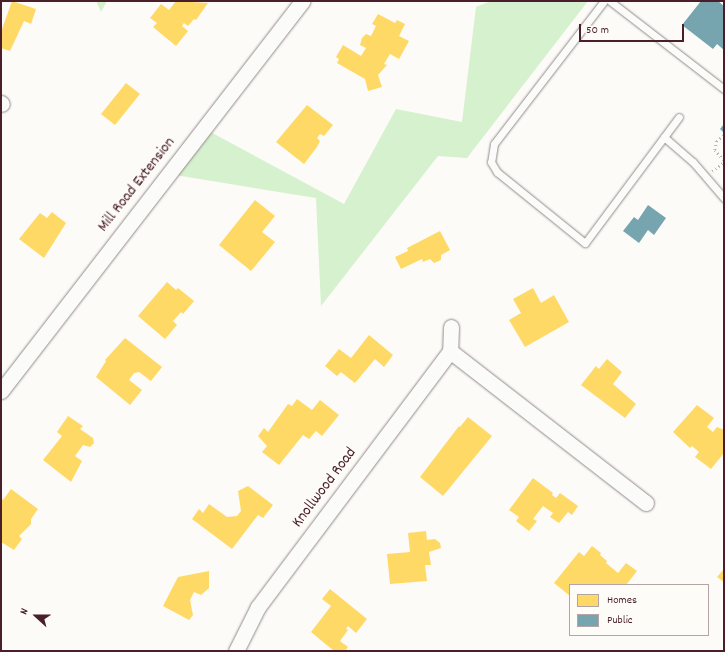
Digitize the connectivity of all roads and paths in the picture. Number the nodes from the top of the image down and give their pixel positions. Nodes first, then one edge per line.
1 (302, 1) edge
2 (604, 1) edge
3 (610, 1) edge
4 (724, 88) edge
5 (679, 117) dead end
6 (724, 136) edge
7 (664, 137) junction
8 (724, 160) edge
9 (724, 198) edge
10 (451, 327) dead end
11 (450, 351) junction
12 (1, 391) edge
13 (646, 503) dead end
14 (236, 651) edge

1 - 12 street, Mill Road Extension
2 - 7 lane
3 - 4 lane
5 - 7 lane
6 - 8 path
7 - 9 lane
10 - 11 street
11 - 13 street
11 - 14 street, Knollwood Road

